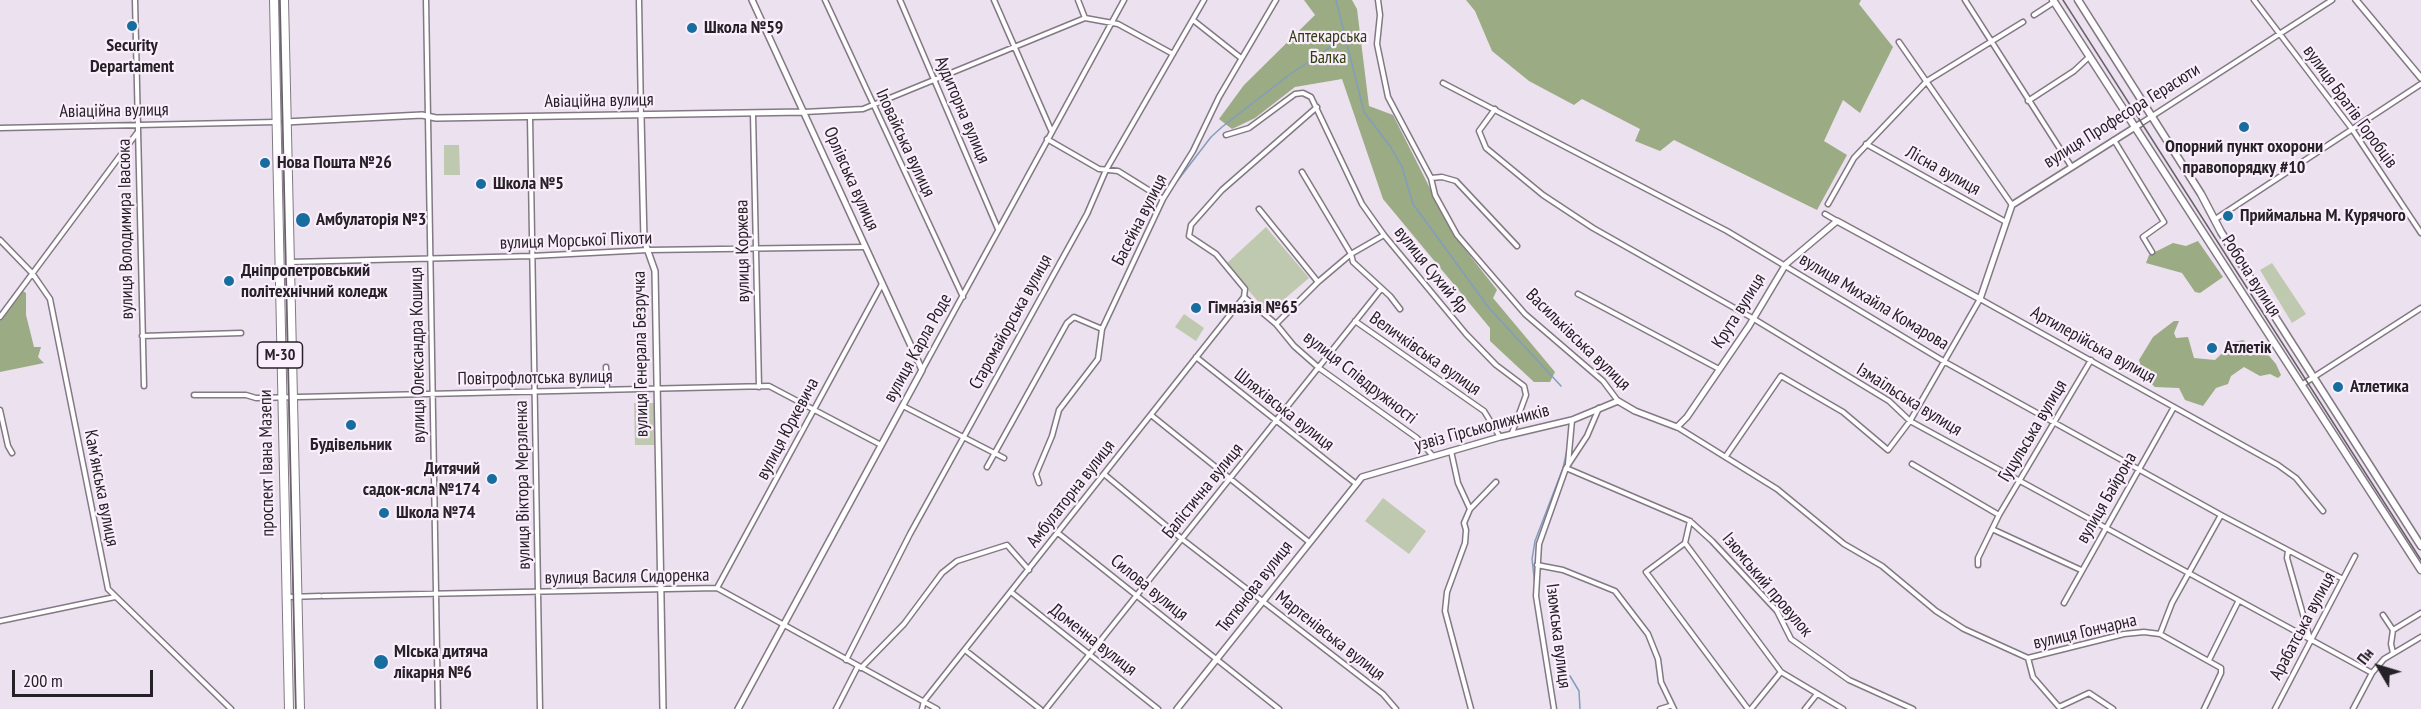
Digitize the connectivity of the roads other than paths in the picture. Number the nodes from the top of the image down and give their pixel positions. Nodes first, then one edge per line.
1 (135, 0) edge
2 (274, 0) edge
3 (284, 0) edge
4 (426, 0) edge
5 (639, 0) edge
6 (752, 0) edge
7 (825, 0) edge
8 (900, 0) edge
9 (994, 0) edge
10 (1078, 0) edge
11 (1124, 0) edge
12 (1204, 0) edge
13 (1276, 0) edge
14 (1378, 0) edge
15 (1965, 0) edge
16 (2078, 0) edge
17 (2254, 0) edge
18 (2332, 0) edge
19 (2356, 0) edge
20 (2053, 1) edge
21 (2034, 15) dead end
22 (1085, 18) junction
23 (1193, 20) junction
24 (1110, 22) junction
25 (2023, 22) dead end
26 (2279, 34) junction
27 (1899, 42) dead end
28 (1990, 43) junction
29 (1014, 47) junction
30 (1173, 54) junction
31 (1241, 57) junction
32 (2089, 57) junction
33 (2421, 78) edge
34 (934, 80) junction
35 (1927, 81) junction
36 (1443, 83) dead end
37 (2421, 84) edge
38 (2028, 101) junction
39 (872, 105) junction
40 (1317, 107) junction
41 (1495, 109) junction
42 (804, 112) junction
43 (753, 114) junction
44 (641, 116) junction
45 (530, 117) junction
46 (2151, 117) junction
47 (428, 118) junction
48 (277, 122) junction
49 (287, 122) junction
50 (2138, 125) junction
51 (137, 126) junction
52 (0, 128) edge
53 (2352, 129) junction
54 (1052, 131) junction
55 (138, 132) junction
56 (1226, 135) dead end
57 (1047, 139) junction
58 (2114, 140) junction
59 (1866, 144) junction
60 (2071, 166) junction
61 (1106, 170) junction
62 (1302, 172) dead end
63 (1431, 178) junction
64 (1163, 199) junction
65 (1828, 204) dead end
66 (2012, 205) junction
67 (1259, 209) dead end
68 (1825, 214) dead end
69 (2214, 220) junction
70 (1837, 221) junction
71 (2006, 222) junction
72 (998, 230) junction
73 (2421, 233) edge
74 (1384, 235) junction
75 (0, 240) edge
76 (1517, 246) dead end
77 (865, 247) junction
78 (756, 249) junction
79 (648, 250) junction
80 (2152, 252) dead end
81 (1351, 254) junction
82 (532, 256) junction
83 (429, 259) junction
84 (289, 262) junction
85 (1786, 264) junction
86 (32, 273) junction
87 (1318, 282) junction
88 (882, 283) junction
89 (1381, 289) junction
90 (1578, 294) dead end
91 (963, 297) junction
92 (1245, 297) junction
93 (1980, 299) junction
94 (2421, 308) edge
95 (1400, 309) dead end
96 (0, 316) edge
97 (1754, 319) junction
98 (1355, 321) junction
99 (1276, 324) junction
100 (1102, 329) junction
101 (241, 333) dead end
102 (142, 336) junction
103 (1196, 357) junction
104 (2091, 360) junction
105 (1945, 362) junction
106 (606, 367) dead end
107 (1319, 368) junction
108 (1719, 369) junction
109 (922, 370) junction
110 (2313, 377) junction
111 (2303, 384) junction
112 (144, 386) dead end
113 (759, 387) junction
114 (657, 388) junction
115 (534, 390) junction
116 (607, 390) junction
117 (434, 393) junction
118 (194, 395) dead end
119 (281, 396) junction
120 (293, 396) junction
121 (1618, 401) junction
122 (903, 406) junction
123 (1599, 407) junction
124 (2174, 407) junction
125 (814, 409) junction
126 (0, 410) edge
127 (1151, 415) junction
128 (1572, 420) junction
129 (1910, 421) junction
130 (1276, 422) junction
131 (2054, 423) junction
132 (1677, 427) junction
133 (1512, 434) junction
134 (964, 436) junction
135 (1500, 437) junction
136 (882, 445) junction
137 (995, 452) junction
138 (1451, 452) junction
139 (12, 453) dead end
140 (1433, 456) junction
141 (1726, 456) junction
142 (1004, 458) dead end
143 (1912, 464) dead end
144 (987, 466) dead end
145 (1567, 466) junction
146 (2140, 469) junction
147 (1104, 474) junction
148 (1230, 479) junction
149 (2019, 481) junction
150 (1496, 482) dead end
151 (1039, 483) dead end
152 (1355, 483) junction
153 (1470, 508) junction
154 (2323, 511) dead end
155 (1999, 515) junction
156 (2221, 515) junction
157 (1690, 521) junction
158 (2106, 528) junction
159 (1992, 529) junction
160 (1058, 533) junction
161 (1182, 539) junction
162 (1309, 542) junction
163 (1685, 543) junction
164 (2421, 546) edge
165 (2288, 551) junction
166 (2355, 556) dead end
167 (1537, 565) junction
168 (1978, 565) dead end
169 (1029, 570) junction
170 (2081, 570) junction
171 (2421, 570) edge
172 (2188, 574) junction
173 (2343, 579) junction
174 (660, 588) junction
175 (717, 588) junction
176 (538, 591) junction
177 (436, 592) junction
178 (1011, 592) junction
179 (296, 596) junction
180 (1137, 596) junction
181 (116, 597) junction
182 (285, 597) junction
183 (1263, 602) junction
184 (2238, 602) junction
185 (2064, 603) dead end
186 (2421, 613) edge
187 (2383, 615) dead end
188 (0, 621) edge
189 (784, 625) junction
190 (2392, 630) junction
191 (2160, 634) junction
192 (2421, 637) edge
193 (2311, 640) junction
194 (965, 650) junction
195 (2393, 653) junction
196 (1090, 656) junction
197 (2028, 658) junction
198 (846, 660) junction
199 (1217, 660) junction
200 (2209, 660) junction
201 (859, 667) junction
202 (1781, 672) junction
203 (2372, 673) junction
204 (1817, 694) junction
205 (924, 701) junction
206 (1672, 707) edge
207 (231, 709) edge
208 (289, 709) edge
209 (300, 709) edge
210 (438, 709) edge
211 (540, 709) edge
212 (663, 709) edge
213 (738, 709) edge
214 (836, 709) edge
215 (922, 709) edge
216 (937, 709) edge
217 (1040, 709) edge
218 (1046, 709) edge
219 (1158, 709) edge
220 (1177, 709) edge
221 (1279, 709) edge
222 (1396, 709) edge
223 (1471, 709) edge
224 (1554, 709) edge
225 (1660, 709) edge
226 (1750, 709) edge
227 (1805, 709) edge
228 (1843, 709) edge
229 (1913, 709) edge
230 (2113, 709) edge
231 (2204, 709) edge
232 (2275, 709) edge
233 (2353, 709) edge

1 - 51 street, вулиця Володимира Івасюка
2 - 48 highway, проспект Івана Мазепи / М-30
3 - 49 highway, проспект Івана Мазепи / М-30
4 - 47 street, вулиця Олександра Кошиця
5 - 44 street, вулиця Генерала Безручка
6 - 42 street, Орлівська вулиця
7 - 39 street, Іловайська вулиця
8 - 34 street, Аудиторна вулиця
9 - 29 street
10 - 22 street
11 - 24 street, вулиця Карла Роде
12 - 23 street, Старомайорська вулиця
13 - 31 street, Басейна вулиця
14 - 63 street, Васильківська вулиця
15 - 28 street
16 - 46 main road, Робоча вулиця
17 - 26 street, вулиця Братів Горобців
18 - 26 street, вулиця Професора Герасюти
19 - 33 street
20 - 21 street
20 - 32 main road, Робоча вулиця
22 - 24 street
22 - 29 street, Авіаційна вулиця
23 - 30 street, Старомайорська вулиця
23 - 31 street
24 - 30 street
24 - 54 street, вулиця Карла Роде
25 - 28 street
26 - 46 street, вулиця Професора Герасюти
26 - 53 street, вулиця Братів Горобців
27 - 35 street
28 - 35 street
28 - 38 street
29 - 34 street, Авіаційна вулиця
29 - 54 street
30 - 61 street, Старомайорська вулиця
31 - 64 street, Басейна вулиця
32 - 38 street
32 - 50 main road, Робоча вулиця
34 - 39 street, Авіаційна вулиця
34 - 72 street, Аудиторна вулиця
35 - 59 street
35 - 66 street
36 - 41 street, вулиця Михайла Комарова
37 - 53 street
38 - 60 street
39 - 42 street, Авіаційна вулиця
39 - 91 street, Іловайська вулиця
40 - 56 street
40 - 74 street, вулиця Сухий Яр
40 - 92 street
41 - 85 street, вулиця Михайла Комарова
41 - 97 street, Ізмаїльська вулиця
42 - 43 street, Авіаційна вулиця
42 - 77 street, Орлівська вулиця
43 - 44 street, Авіаційна вулиця
43 - 78 street, вулиця Коржева
44 - 45 street, Авіаційна вулиця
44 - 79 street, вулиця Генерала Безручка
45 - 47 street, Авіаційна вулиця
45 - 82 street, вулиця Віктора Мерзленка
46 - 50 street, вулиця Професора Герасюти
46 - 69 main road, Робоча вулиця
47 - 49 street, Авіаційна вулиця
47 - 83 street, вулиця Олександра Кошиця
48 - 49 street, Авіаційна вулиця
48 - 51 street, Авіаційна вулиця
48 - 119 highway, проспект Івана Мазепи / М-30
49 - 84 highway, проспект Івана Мазепи / М-30
50 - 58 street, вулиця Професора Герасюти
50 - 111 main road, Робоча вулиця
51 - 52 street, Авіаційна вулиця
51 - 55 street, вулиця Володимира Івасюка
53 - 69 street
53 - 73 street, вулиця Братів Горобців
54 - 57 street, вулиця Карла Роде
55 - 86 street
55 - 102 street, вулиця Володимира Івасюка
57 - 61 street
57 - 72 street, вулиця Карла Роде
58 - 60 street, вулиця Професора Герасюти
58 - 80 street
59 - 65 street
59 - 71 street, Лісна вулиця
60 - 66 street, вулиця Професора Герасюти
61 - 64 street
61 - 134 street, Старомайорська вулиця
62 - 81 street
63 - 76 street
63 - 121 street, Васильківська вулиця
64 - 100 street, Басейна вулиця
66 - 71 street
67 - 87 street
68 - 70 street
69 - 110 main road, Робоча вулиця
70 - 85 street, Крута вулиця
70 - 93 street, Артилерійська вулиця
71 - 93 street
72 - 91 street, вулиця Карла Роде
74 - 81 street
74 - 133 street, вулиця Сухий Яр
75 - 86 street, Камʼянська вулиця
77 - 78 street, вулиця Морської Піхоти
77 - 88 street, Орлівська вулиця
78 - 79 street, вулиця Морської Піхоти
78 - 113 street, вулиця Коржева
79 - 82 street, вулиця Морської Піхоти
79 - 114 street, вулиця Генерала Безручка
81 - 87 street
81 - 89 street
82 - 83 street, вулиця Морської Піхоти
82 - 115 street, вулиця Віктора Мерзленка
83 - 84 street, вулиця Морської Піхоти
83 - 117 street, вулиця Олександра Кошиця
84 - 120 highway, проспект Івана Мазепи / М-30
85 - 97 street, Крута вулиця
85 - 105 street, вулиця Михайла Комарова
86 - 96 street
86 - 181 street, Камʼянська вулиця
87 - 99 street
88 - 109 street, Орлівська вулиця
88 - 125 street, вулиця Юркевича
89 - 95 street
89 - 98 street, Балістична вулиця
90 - 108 street
91 - 109 street, вулиця Карла Роде
92 - 99 street, вулиця Співдружності
92 - 103 street, Амбулаторна вулиця
93 - 104 street, Артилерійська вулиця
93 - 105 street
94 - 110 street
97 - 108 street, Крута вулиця
97 - 129 street, Ізмаїльська вулиця
98 - 107 street, Балістична вулиця
98 - 135 street, Величківська вулиця
99 - 107 street, вулиця Співдружності
100 - 137 street
100 - 151 street, Басейна вулиця
101 - 102 street
102 - 112 street, вулиця Володимира Івасюка
103 - 127 street, Амбулаторна вулиця
103 - 130 street, Шляхівська вулиця
104 - 124 street, Артилерійська вулиця
104 - 131 street, Гуцульська вулиця
105 - 129 street
105 - 131 street, вулиця Михайла Комарова
106 - 116 street
107 - 130 street, Балістична вулиця
107 - 140 street, вулиця Співдружності
108 - 132 street, Крута вулиця
109 - 122 street, вулиця Карла Роде
110 - 111 street
110 - 164 main road, Робоча вулиця
111 - 171 main road, Робоча вулиця
113 - 114 street, Повітрофлотська вулиця
113 - 125 street, Повітрофлотська вулиця
114 - 116 street, Повітрофлотська вулиця
114 - 174 street, вулиця Генерала Безручка
115 - 116 street, Повітрофлотська вулиця
115 - 117 street, Повітрофлотська вулиця
115 - 176 street, вулиця Віктора Мерзленка
117 - 120 street, Повітрофлотська вулиця
117 - 177 street, вулиця Олександра Кошиця
118 - 119 street, Повітрофлотська вулиця
119 - 120 street, Повітрофлотська вулиця
119 - 182 highway, проспект Івана Мазепи / М-30
120 - 179 highway, проспект Івана Мазепи / М-30
121 - 123 street, узвіз Гірськолижників
121 - 132 street, Васильківська вулиця
122 - 134 street
122 - 136 street, вулиця Карла Роде
123 - 128 street, узвіз Гірськолижників
123 - 145 street, Ізюмська вулиця
124 - 146 street, вулиця Байрона
124 - 154 street, Артилерійська вулиця
125 - 136 street, Повітрофлотська вулиця
125 - 175 street, вулиця Юркевича
126 - 139 street
127 - 147 street, Амбулаторна вулиця
127 - 148 street
128 - 133 street, узвіз Гірськолижників
128 - 145 street, Ізюмська вулиця
129 - 141 street
129 - 149 street, Ізмаїльська вулиця
130 - 148 street, Балістична вулиця
130 - 152 street, Шляхівська вулиця
131 - 146 street, вулиця Михайла Комарова
131 - 149 street, Гуцульська вулиця
132 - 141 street, Васильківська вулиця
133 - 135 street, узвіз Гірськолижників
134 - 137 street
134 - 198 street, Старомайорська вулиця
135 - 138 street, узвіз Гірськолижників
136 - 189 street, вулиця Карла Роде
137 - 142 street
137 - 144 street
138 - 140 street, узвіз Гірськолижників
138 - 153 street
140 - 152 street, узвіз Гірськолижників
141 - 197 street, Васильківська вулиця
143 - 155 street
145 - 157 street, Ізюмський провулок
145 - 167 street, Ізюмська вулиця
146 - 156 street, вулиця Михайла Комарова
146 - 158 street, вулиця Байрона
147 - 160 street, Амбулаторна вулиця
147 - 161 street, Мартенівська вулиця
148 - 161 street, Балістична вулиця
148 - 162 street
149 - 155 street, Гуцульська вулиця
149 - 158 street, Ізмаїльська вулиця
150 - 153 street
152 - 162 street, Тютюнова вулиця
153 - 223 street
155 - 159 street, Гуцульська вулиця
156 - 165 street, вулиця Михайла Комарова
156 - 172 street, вулиця Гончарна
157 - 163 street
157 - 229 street, Ізюмський провулок
158 - 170 street, вулиця Байрона
158 - 172 street, Ізмаїльська вулиця
159 - 168 street, Гуцульська вулиця
159 - 170 street
160 - 169 street, Амбулаторна вулиця
160 - 180 street, Силова вулиця
161 - 180 street, Балістична вулиця
161 - 183 street, Мартенівська вулиця
162 - 183 street, Тютюнова вулиця
163 - 202 street
163 - 226 street
165 - 173 street, вулиця Михайла Комарова
165 - 193 street
166 - 173 street, Арабатська вулиця
167 - 206 street
167 - 224 street, Ізюмська вулиця
169 - 178 street, Амбулаторна вулиця
169 - 201 street
170 - 185 street, вулиця Байрона
172 - 184 street, Ізмаїльська вулиця
172 - 191 street, вулиця Гончарна
173 - 193 street, Арабатська вулиця
174 - 175 street, вулиця Василя Сидоренка
174 - 176 street, вулиця Василя Сидоренка
174 - 212 street, вулиця Генерала Безручка
175 - 189 street, вулиця Василя Сидоренка
176 - 177 street, вулиця Василя Сидоренка
176 - 211 street, вулиця Віктора Мерзленка
177 - 179 street, вулиця Василя Сидоренка
177 - 210 street, вулиця Олександра Кошиця
178 - 194 street, Амбулаторна вулиця
178 - 196 street, Доменна вулиця
179 - 182 street, вулиця Василя Сидоренка
179 - 209 highway, проспект Івана Мазепи / М-30
180 - 196 street, Балістична вулиця
180 - 199 street, Силова вулиця
181 - 188 street
181 - 207 street, Камʼянська вулиця
182 - 208 highway, проспект Івана Мазепи / М-30
183 - 199 street, Тютюнова вулиця
183 - 222 street, Мартенівська вулиця
184 - 193 street, Ізмаїльська вулиця
184 - 200 street
186 - 190 street
187 - 190 street
189 - 198 street, вулиця Василя Сидоренка
189 - 213 street, вулиця Карла Роде
190 - 195 street
191 - 197 street, вулиця Гончарна
191 - 200 street, вулиця Гончарна
192 - 195 street
193 - 203 street, Ізмаїльська вулиця
193 - 232 street, Арабатська вулиця
194 - 205 street, Амбулаторна вулиця
194 - 217 street
195 - 203 street
196 - 218 street, Балістична вулиця
196 - 219 street, Доменна вулиця
197 - 230 street, вулиця Гончарна
198 - 201 street, вулиця Василя Сидоренка
199 - 220 street, Тютюнова вулиця
199 - 221 street, Силова вулиця
200 - 231 street
201 - 205 street, вулиця Василя Сидоренка
201 - 214 street
202 - 204 street
202 - 226 street
203 - 233 street
204 - 227 street
204 - 228 street
205 - 215 street, Амбулаторна вулиця
205 - 216 street, вулиця Василя Сидоренка
206 - 225 street

